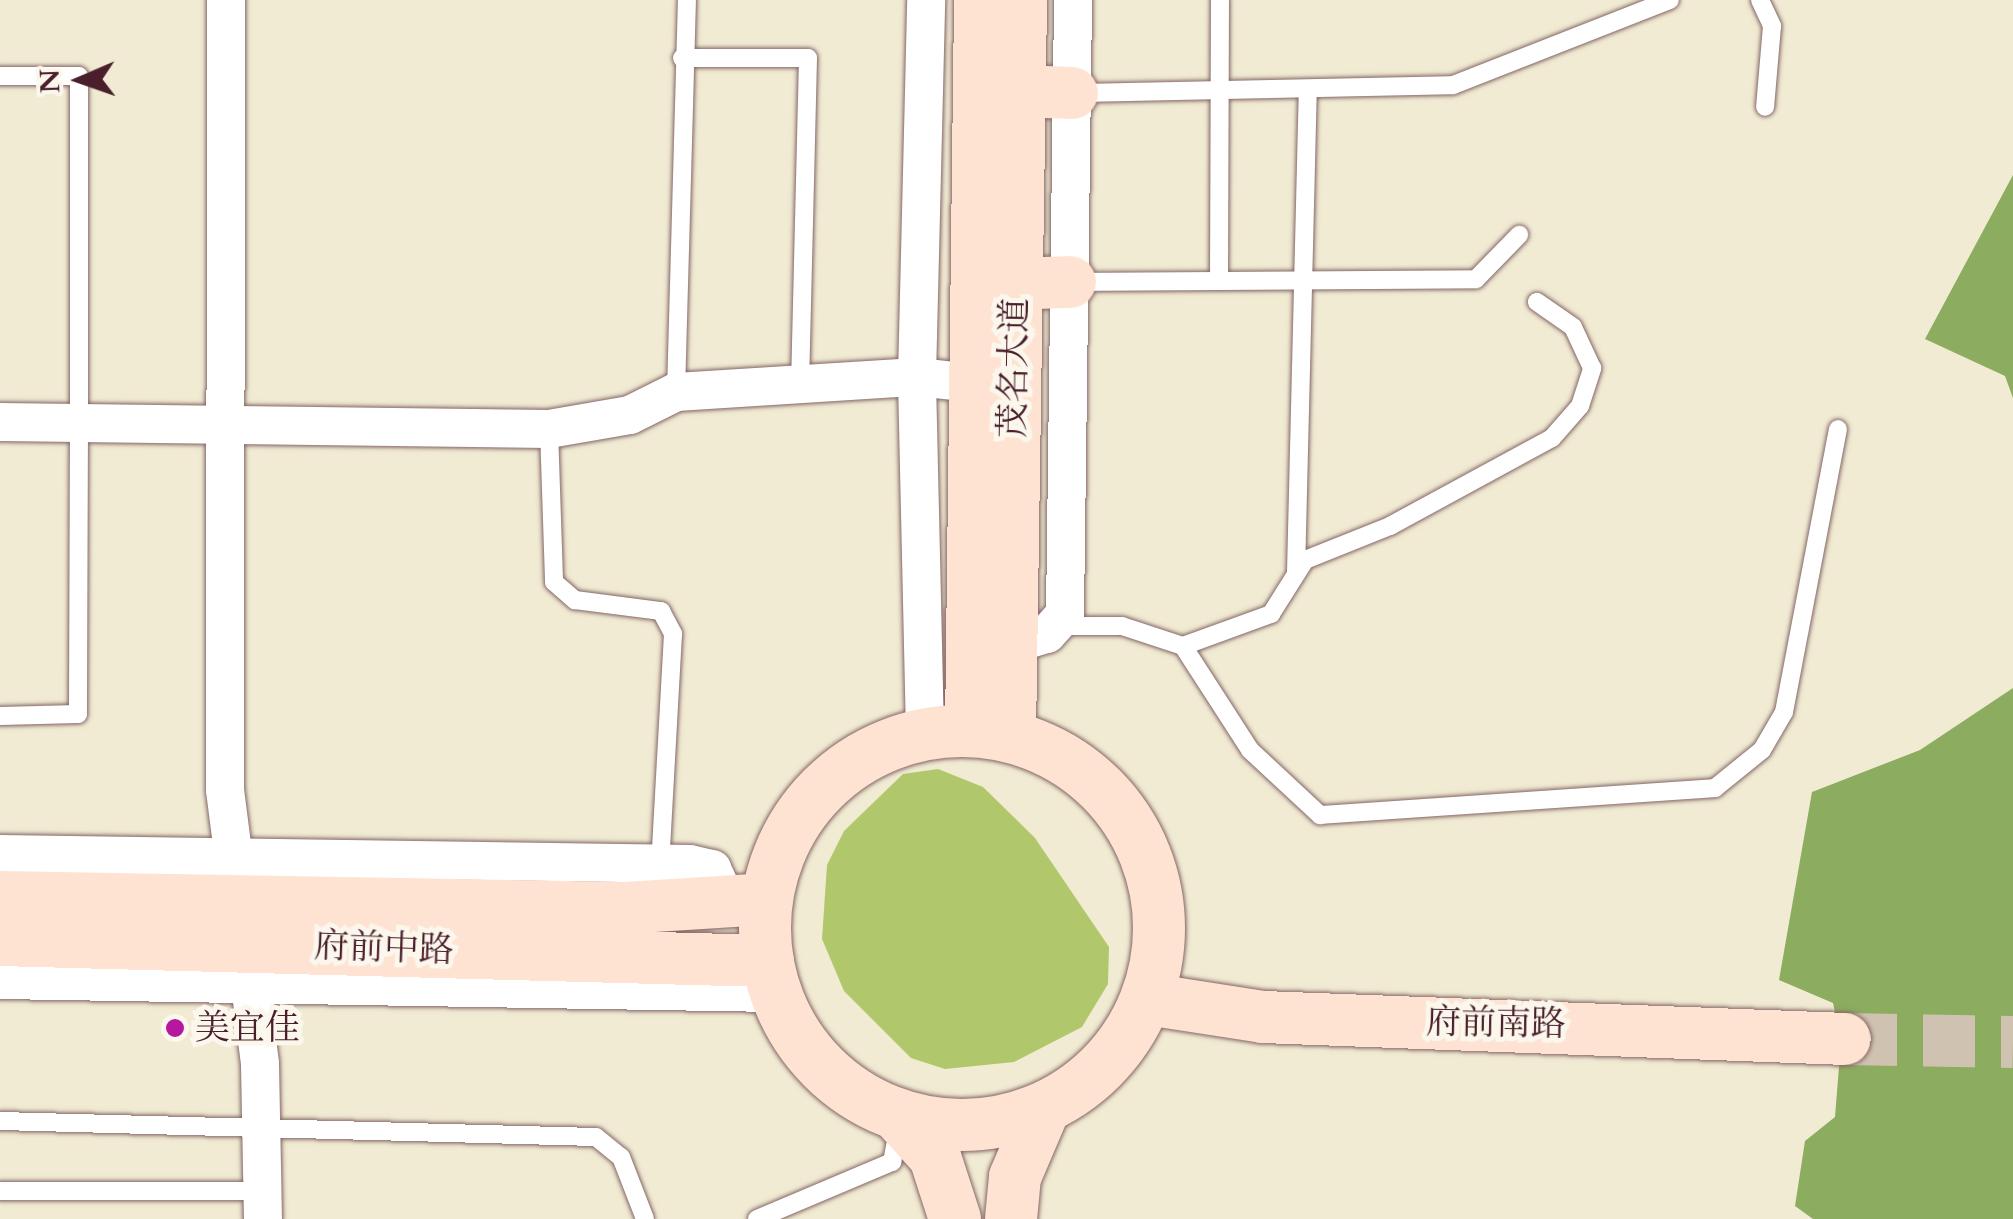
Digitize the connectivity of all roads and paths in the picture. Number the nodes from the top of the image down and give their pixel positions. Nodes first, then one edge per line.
1 (226, 0) edge
2 (686, 0) edge
3 (926, 0) edge
4 (980, 0) edge
5 (1021, 0) edge
6 (1073, 0) edge
7 (1220, 0) edge
8 (1670, 0) edge
9 (1760, 0) edge
10 (682, 58) junction
11 (0, 76) edge
12 (1019, 91) junction
13 (1072, 92) junction
14 (1217, 92) junction
15 (1308, 92) junction
16 (1765, 107) dead end
17 (1518, 234) dead end
18 (1300, 280) junction
19 (1219, 281) junction
20 (1070, 282) junction
21 (994, 284) junction
22 (1538, 302) dead end
23 (917, 377) junction
24 (800, 382) junction
25 (992, 385) junction
26 (676, 392) junction
27 (223, 420) junction
28 (79, 421) junction
29 (0, 422) edge
30 (549, 429) junction
31 (1838, 429) dead end
32 (1296, 574) junction
33 (1060, 626) junction
34 (1010, 645) junction
35 (1183, 646) junction
36 (0, 716) edge
37 (969, 733) junction
38 (0, 854) edge
39 (660, 863) junction
40 (0, 897) edge
41 (747, 900) junction
42 (240, 921) junction
43 (0, 940) edge
44 (772, 977) junction
45 (0, 980) edge
46 (1148, 998) junction
47 (1846, 1039) tunnel mouth
48 (1044, 1110) junction
49 (899, 1117) junction
50 (0, 1122) edge
51 (265, 1124) junction
52 (0, 1191) edge
53 (264, 1205) edge
54 (646, 1219) edge
55 (757, 1219) edge
56 (955, 1219) edge
57 (1011, 1219) edge

1 - 27 street
2 - 10 lane
3 - 23 street
4 - 21 main road, 茂名大道
5 - 12 main road, 茂名大道
6 - 13 street
7 - 14 lane
8 - 15 lane
9 - 16 lane
10 - 24 lane
10 - 26 lane
11 - 28 lane
12 - 13 main road
12 - 21 main road, 茂名大道
13 - 14 lane
13 - 20 street
14 - 15 lane
14 - 19 lane
15 - 18 lane
17 - 18 lane
18 - 19 lane
18 - 32 lane
19 - 20 lane
20 - 21 main road
20 - 33 street
21 - 25 main road, 茂名大道
22 - 32 lane
23 - 24 street
23 - 25 street
23 - 37 street
24 - 26 street
25 - 34 main road, 茂名大道
25 - 37 main road, 茂名大道
26 - 30 street
27 - 28 street
27 - 30 street
27 - 42 street
28 - 29 street
28 - 36 lane
30 - 39 lane
31 - 35 lane
32 - 35 lane
33 - 34 street
33 - 35 lane
34 - 37 main road, 茂名大道
37 - 41 main road
37 - 46 main road
38 - 42 street
39 - 41 street
39 - 42 street
40 - 42 main road, 府前中路
41 - 42 main road, 府前中路
41 - 44 main road
42 - 43 main road, 府前中路
42 - 44 main road, 府前中路
42 - 45 street
42 - 51 street
44 - 49 main road
46 - 47 main road, 府前南路
46 - 48 main road
48 - 49 main road
48 - 57 main road
49 - 55 lane
49 - 56 main road
50 - 51 lane
51 - 53 street
51 - 54 lane
52 - 53 lane

